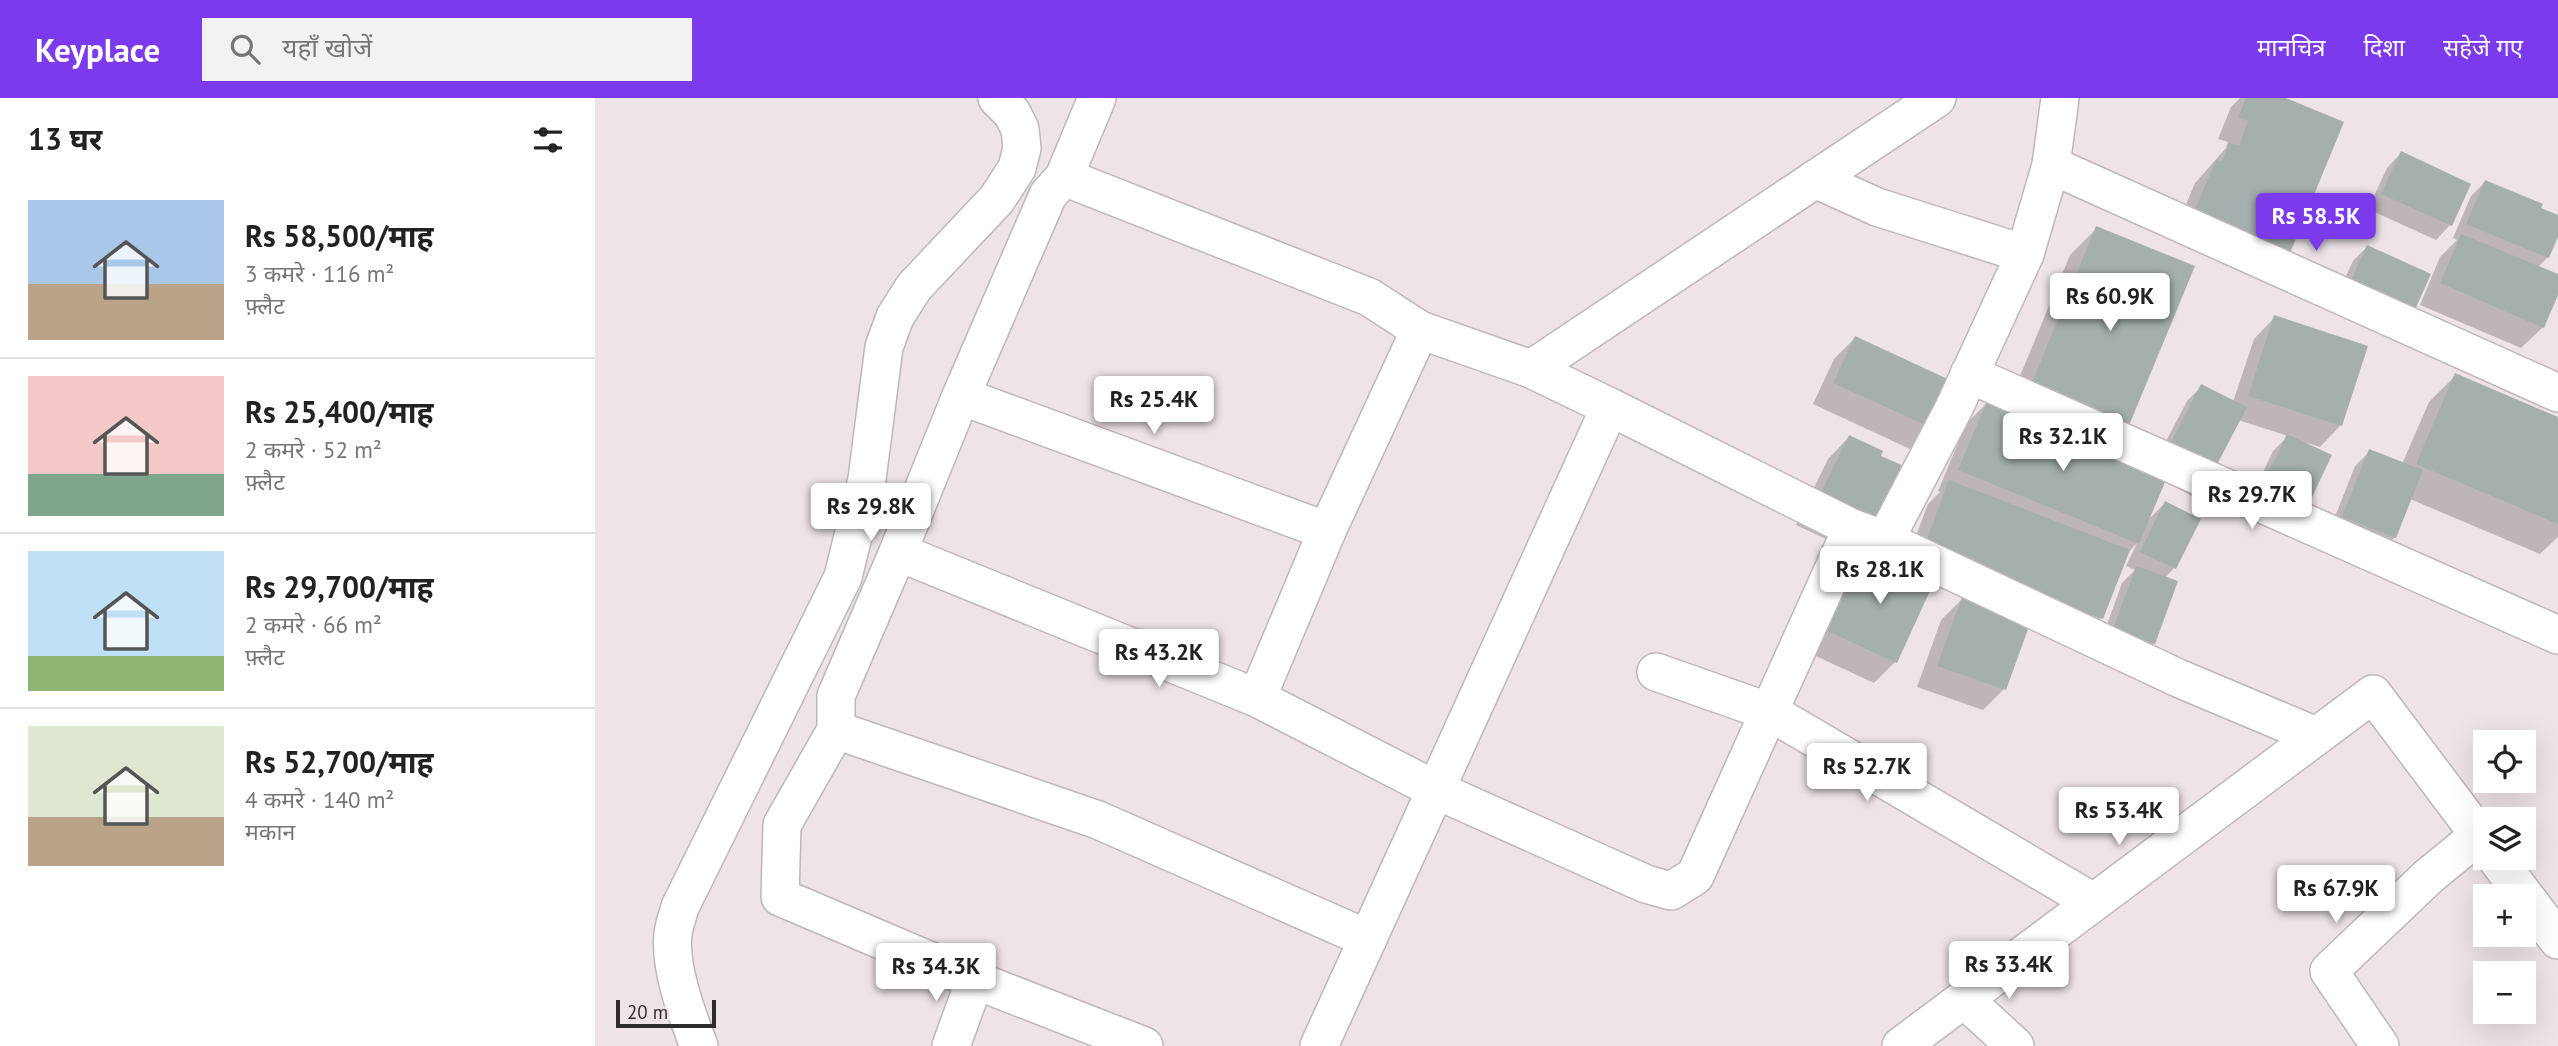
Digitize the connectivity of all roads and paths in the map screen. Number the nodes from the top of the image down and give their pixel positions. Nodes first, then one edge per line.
1 (997, 98) edge
2 (1097, 98) edge
3 (1937, 98) edge
4 (2060, 98) edge
5 (2051, 165) junction
6 (1063, 177) junction
7 (1815, 179) junction
8 (2025, 254) junction
9 (1420, 331) junction
10 (1531, 369) junction
11 (1969, 374) junction
12 (2558, 393) edge
13 (961, 396) junction
14 (1610, 407) junction
15 (1327, 531) junction
16 (1869, 534) junction
17 (898, 552) junction
18 (2558, 635) edge
19 (1655, 672) dead end
20 (1258, 698) junction
21 (1770, 712) junction
22 (836, 730) junction
23 (2316, 736) junction
24 (1436, 790) junction
25 (2473, 826) edge
26 (2473, 852) edge
27 (2506, 870) edge
28 (2092, 902) junction
29 (2557, 935) edge
30 (1368, 939) junction
31 (975, 980) junction
32 (1964, 999) junction
33 (1137, 1045) edge
34 (699, 1046) edge
35 (951, 1046) edge
36 (1319, 1046) edge
37 (1901, 1046) edge
38 (2015, 1046) edge
39 (2380, 1046) edge

1 - 34 street
2 - 6 street
3 - 7 street
4 - 5 street
5 - 8 street
5 - 12 street
6 - 9 street
6 - 13 street
7 - 8 street
7 - 10 street
8 - 11 street
9 - 10 street
9 - 15 street
10 - 14 street
11 - 16 street
11 - 18 street
13 - 15 street
13 - 17 street
14 - 16 street
14 - 24 street
15 - 20 street
16 - 21 street
16 - 23 street
17 - 20 street
17 - 22 street
19 - 21 street
20 - 24 street
21 - 24 street
21 - 28 street
22 - 30 street
22 - 31 street
23 - 25 street
23 - 28 street
24 - 30 street
26 - 39 street
27 - 29 street
28 - 32 street
30 - 36 street
31 - 33 street
31 - 35 street
32 - 37 street
32 - 38 street

